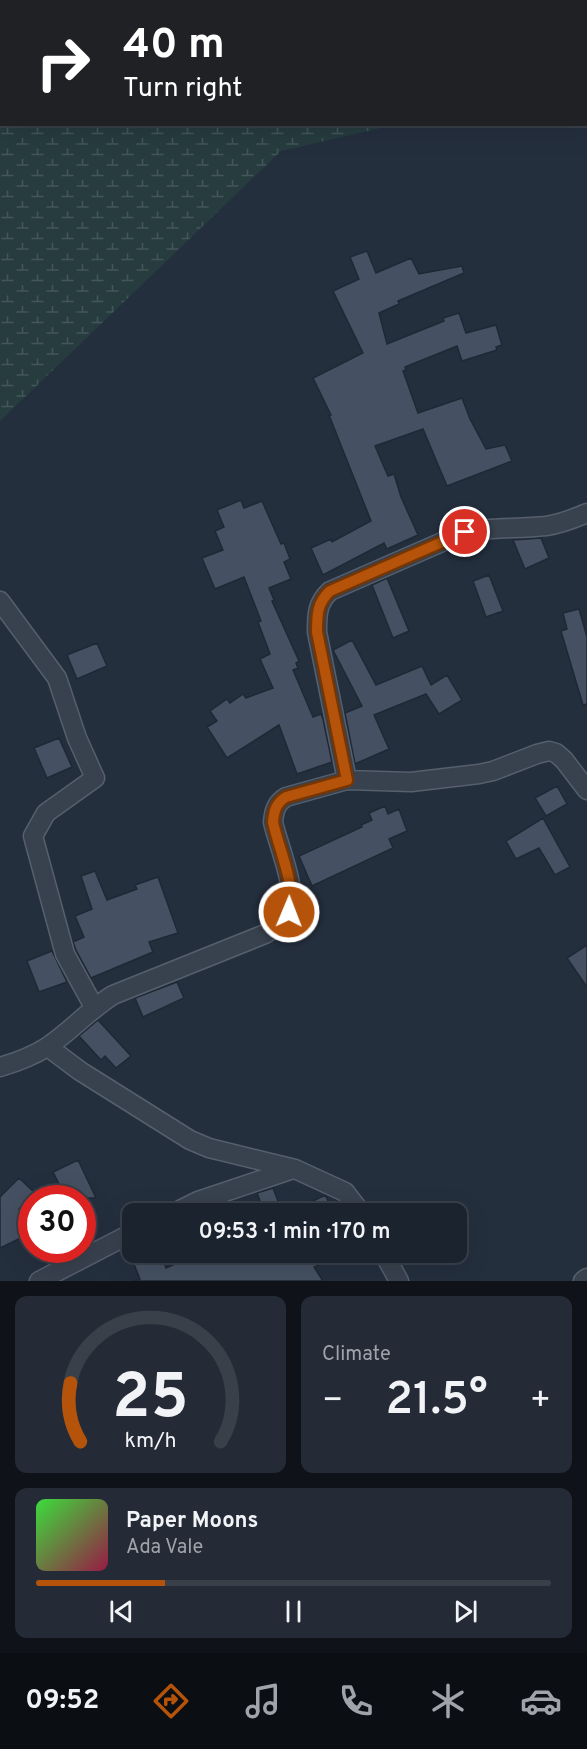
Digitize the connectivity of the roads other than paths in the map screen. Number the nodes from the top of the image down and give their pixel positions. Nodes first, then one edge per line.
1 (587, 513) edge
2 (0, 601) edge
3 (347, 780) junction
4 (587, 790) edge
5 (94, 1007) junction
6 (48, 1047) junction
7 (0, 1067) edge
8 (295, 1169) junction
9 (194, 1203) edge
10 (354, 1203) edge
11 (122, 1238) edge
12 (389, 1263) edge
13 (587, 1278) edge
14 (39, 1281) edge
15 (399, 1281) edge
16 (583, 1281) edge

1 - 3 street
2 - 5 street
3 - 4 street
3 - 5 street
5 - 6 street
6 - 7 street
6 - 8 street
8 - 9 street
8 - 10 street
11 - 14 street
12 - 15 street
13 - 16 street

